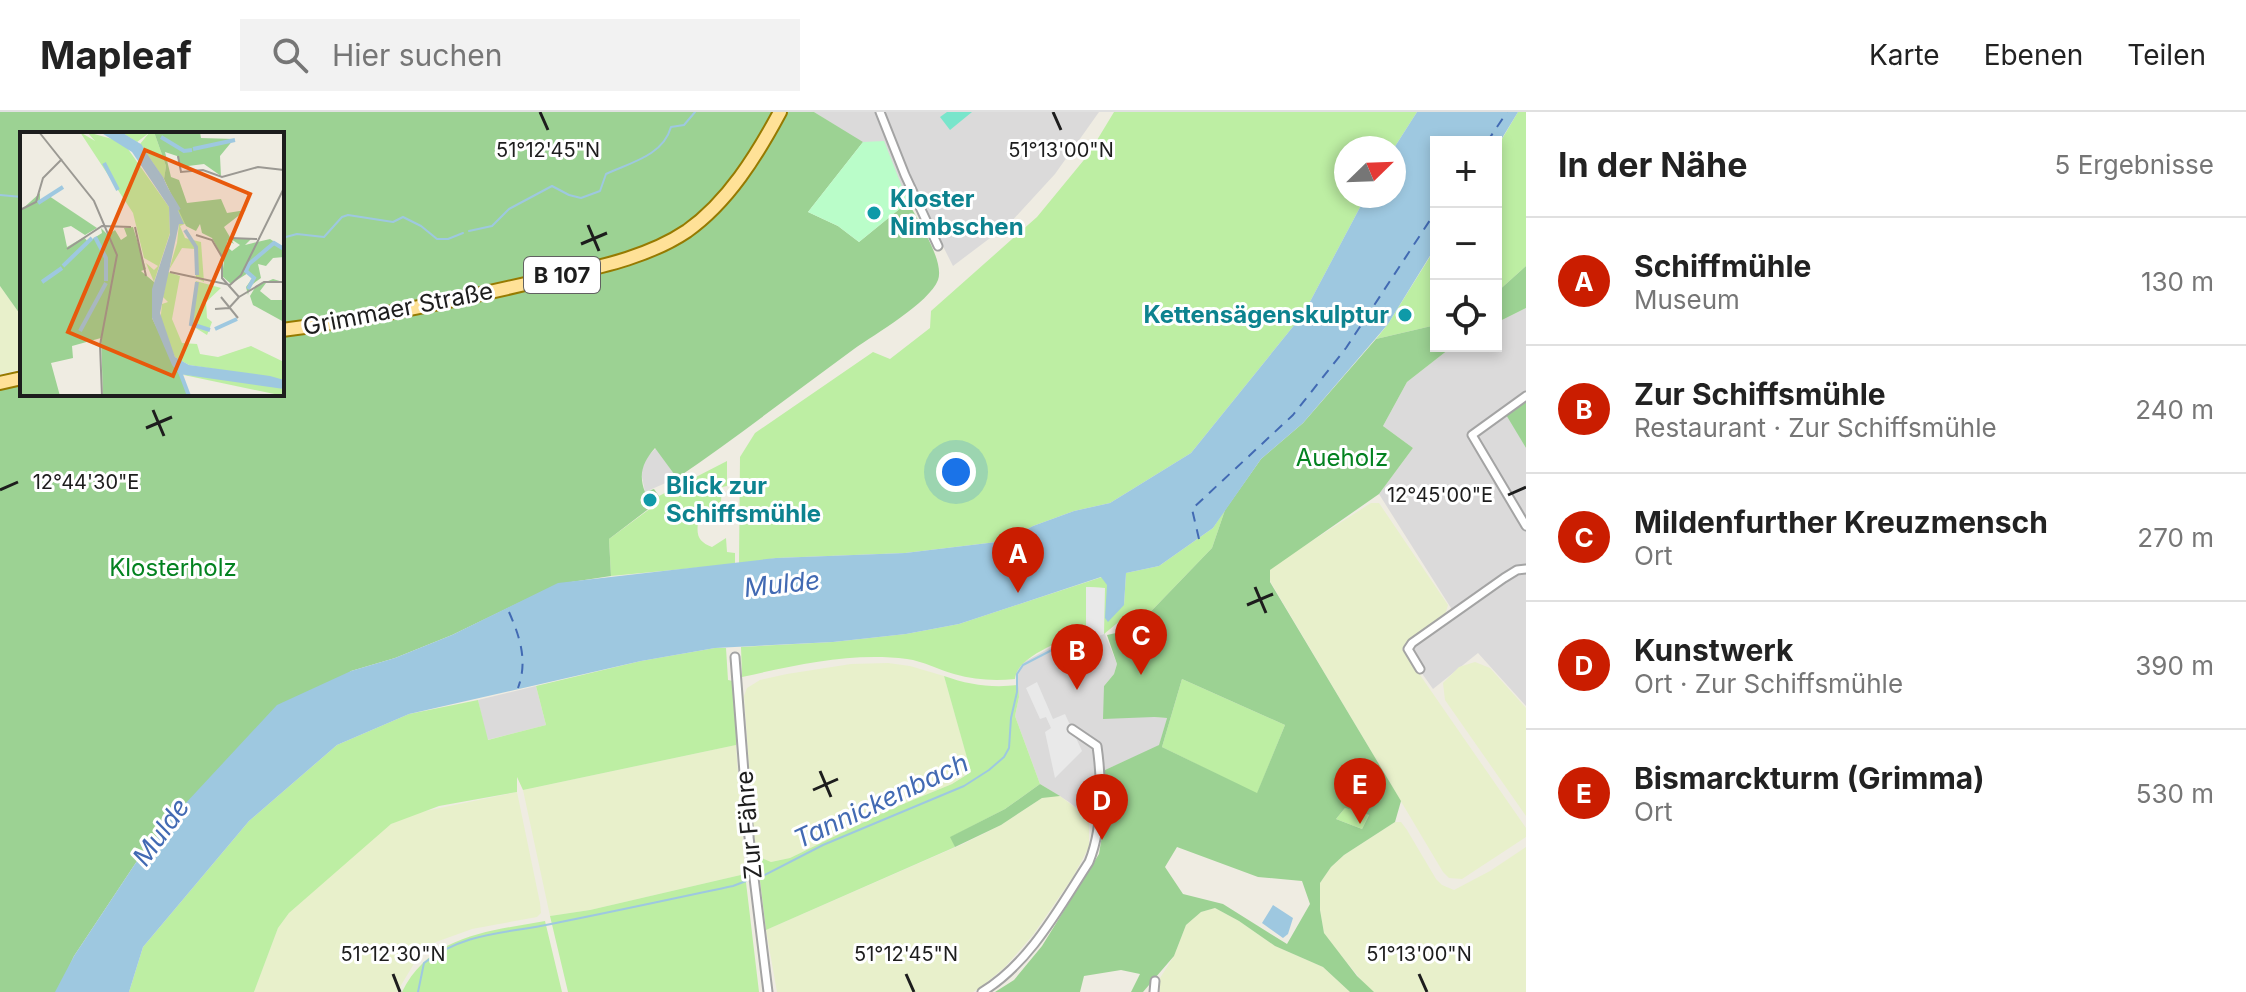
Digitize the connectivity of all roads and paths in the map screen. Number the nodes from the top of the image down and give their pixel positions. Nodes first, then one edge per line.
1 (780, 112) edge
2 (880, 112) edge
3 (938, 246) dead end
4 (284, 330) edge
5 (20, 378) edge
6 (0, 383) edge
7 (1526, 396) edge
8 (1526, 526) edge
9 (1526, 569) edge
10 (735, 657) dead end
11 (1420, 669) dead end
12 (1072, 729) dead end
13 (1155, 981) dead end
14 (768, 992) edge
15 (982, 992) edge
16 (1154, 992) edge

1 - 4 main road, Grimmaer Straße / B 107
2 - 3 street
5 - 6 main road
7 - 8 street
9 - 11 street
10 - 14 street, Zur Fähre
12 - 15 street
13 - 16 street

